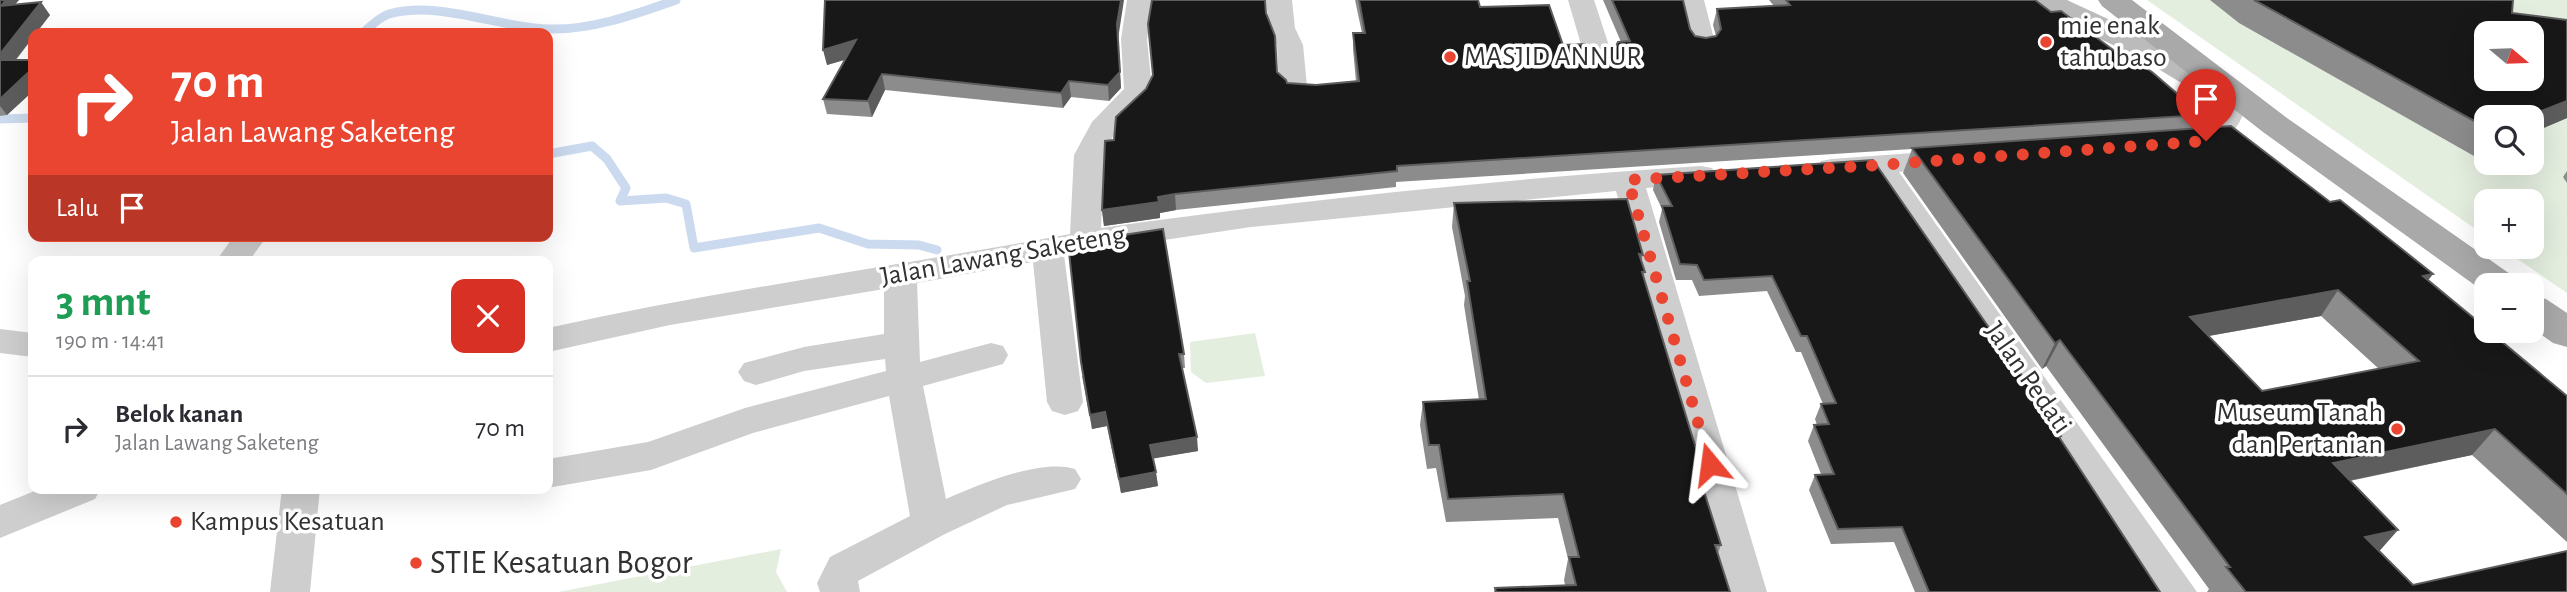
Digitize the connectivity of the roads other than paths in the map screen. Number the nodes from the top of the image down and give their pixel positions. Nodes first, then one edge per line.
1 (1140, 0) edge
2 (1279, 0) edge
3 (1581, 0) edge
4 (1691, 0) edge
5 (2043, 0) edge
6 (2113, 0) edge
7 (1702, 43) edge
8 (1599, 58) edge
9 (1293, 86) edge
10 (2234, 101) junction
11 (2275, 125) junction
12 (2152, 145) edge
13 (1988, 157) edge
14 (1879, 165) junction
15 (1809, 169) edge
16 (1726, 174) edge
17 (1628, 180) junction
18 (1085, 241) junction
19 (246, 242) edge
20 (1047, 247) junction
21 (236, 256) edge
22 (2483, 273) edge
23 (901, 275) junction
24 (2544, 317) edge
25 (2567, 333) edge
26 (553, 339) edge
27 (0, 341) edge
28 (28, 344) edge
29 (991, 355) dead end
30 (903, 360) junction
31 (756, 372) dead end
32 (1065, 402) dead end
33 (553, 472) dead end
34 (1062, 479) dead end
35 (68, 494) edge
36 (300, 494) edge
37 (0, 522) edge
38 (931, 523) junction
39 (290, 592) edge
40 (840, 592) edge
41 (1747, 592) edge
42 (2177, 592) edge

1 - 18 street
2 - 9 street
3 - 8 street
4 - 7 street
5 - 10 main road
6 - 11 main road
10 - 11 main road
10 - 12 street
11 - 22 main road
13 - 14 street
14 - 15 street
14 - 42 street, Jalan Pedati
16 - 17 street, Jalan Lawang Saketeng
17 - 18 street, Jalan Lawang Saketeng
17 - 41 street
18 - 20 street, Jalan Lawang Saketeng
19 - 21 street
20 - 23 street, Jalan Lawang Saketeng
20 - 32 street
23 - 26 street, Jalan Lawang Saketeng
23 - 30 street
24 - 25 main road
27 - 28 street
29 - 30 street
30 - 31 street
30 - 33 street
30 - 38 street
34 - 38 street
35 - 37 street
36 - 39 street
38 - 40 street

